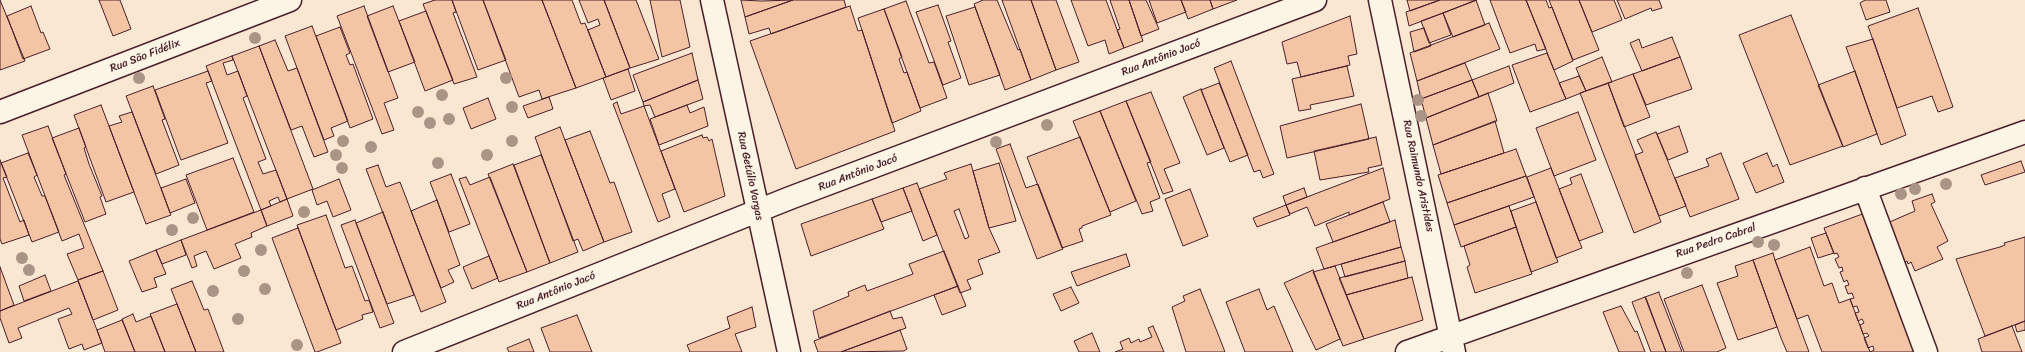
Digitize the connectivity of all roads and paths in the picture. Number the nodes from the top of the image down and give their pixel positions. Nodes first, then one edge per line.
1 (290, 0) edge
2 (712, 0) edge
3 (1314, 0) edge
4 (1380, 0) edge
5 (0, 112) edge
6 (2025, 132) edge
7 (1865, 188) junction
8 (758, 211) junction
9 (1453, 343) edge
10 (404, 352) edge
11 (789, 352) edge
12 (1407, 352) edge
13 (1926, 352) edge

1 - 5 street, Rua São Fidélix
2 - 8 street, Rua Getúlio Vargas
3 - 8 street, Rua Antônio Jacó
4 - 9 street, Rua Raimundo Aristides
6 - 7 street, Rua Pedro Cabral
7 - 9 street, Rua Pedro Cabral
7 - 13 street
8 - 10 street, Rua Antônio Jacó
8 - 11 street, Rua Getúlio Vargas
9 - 12 street, Rua Pedro Cabral

